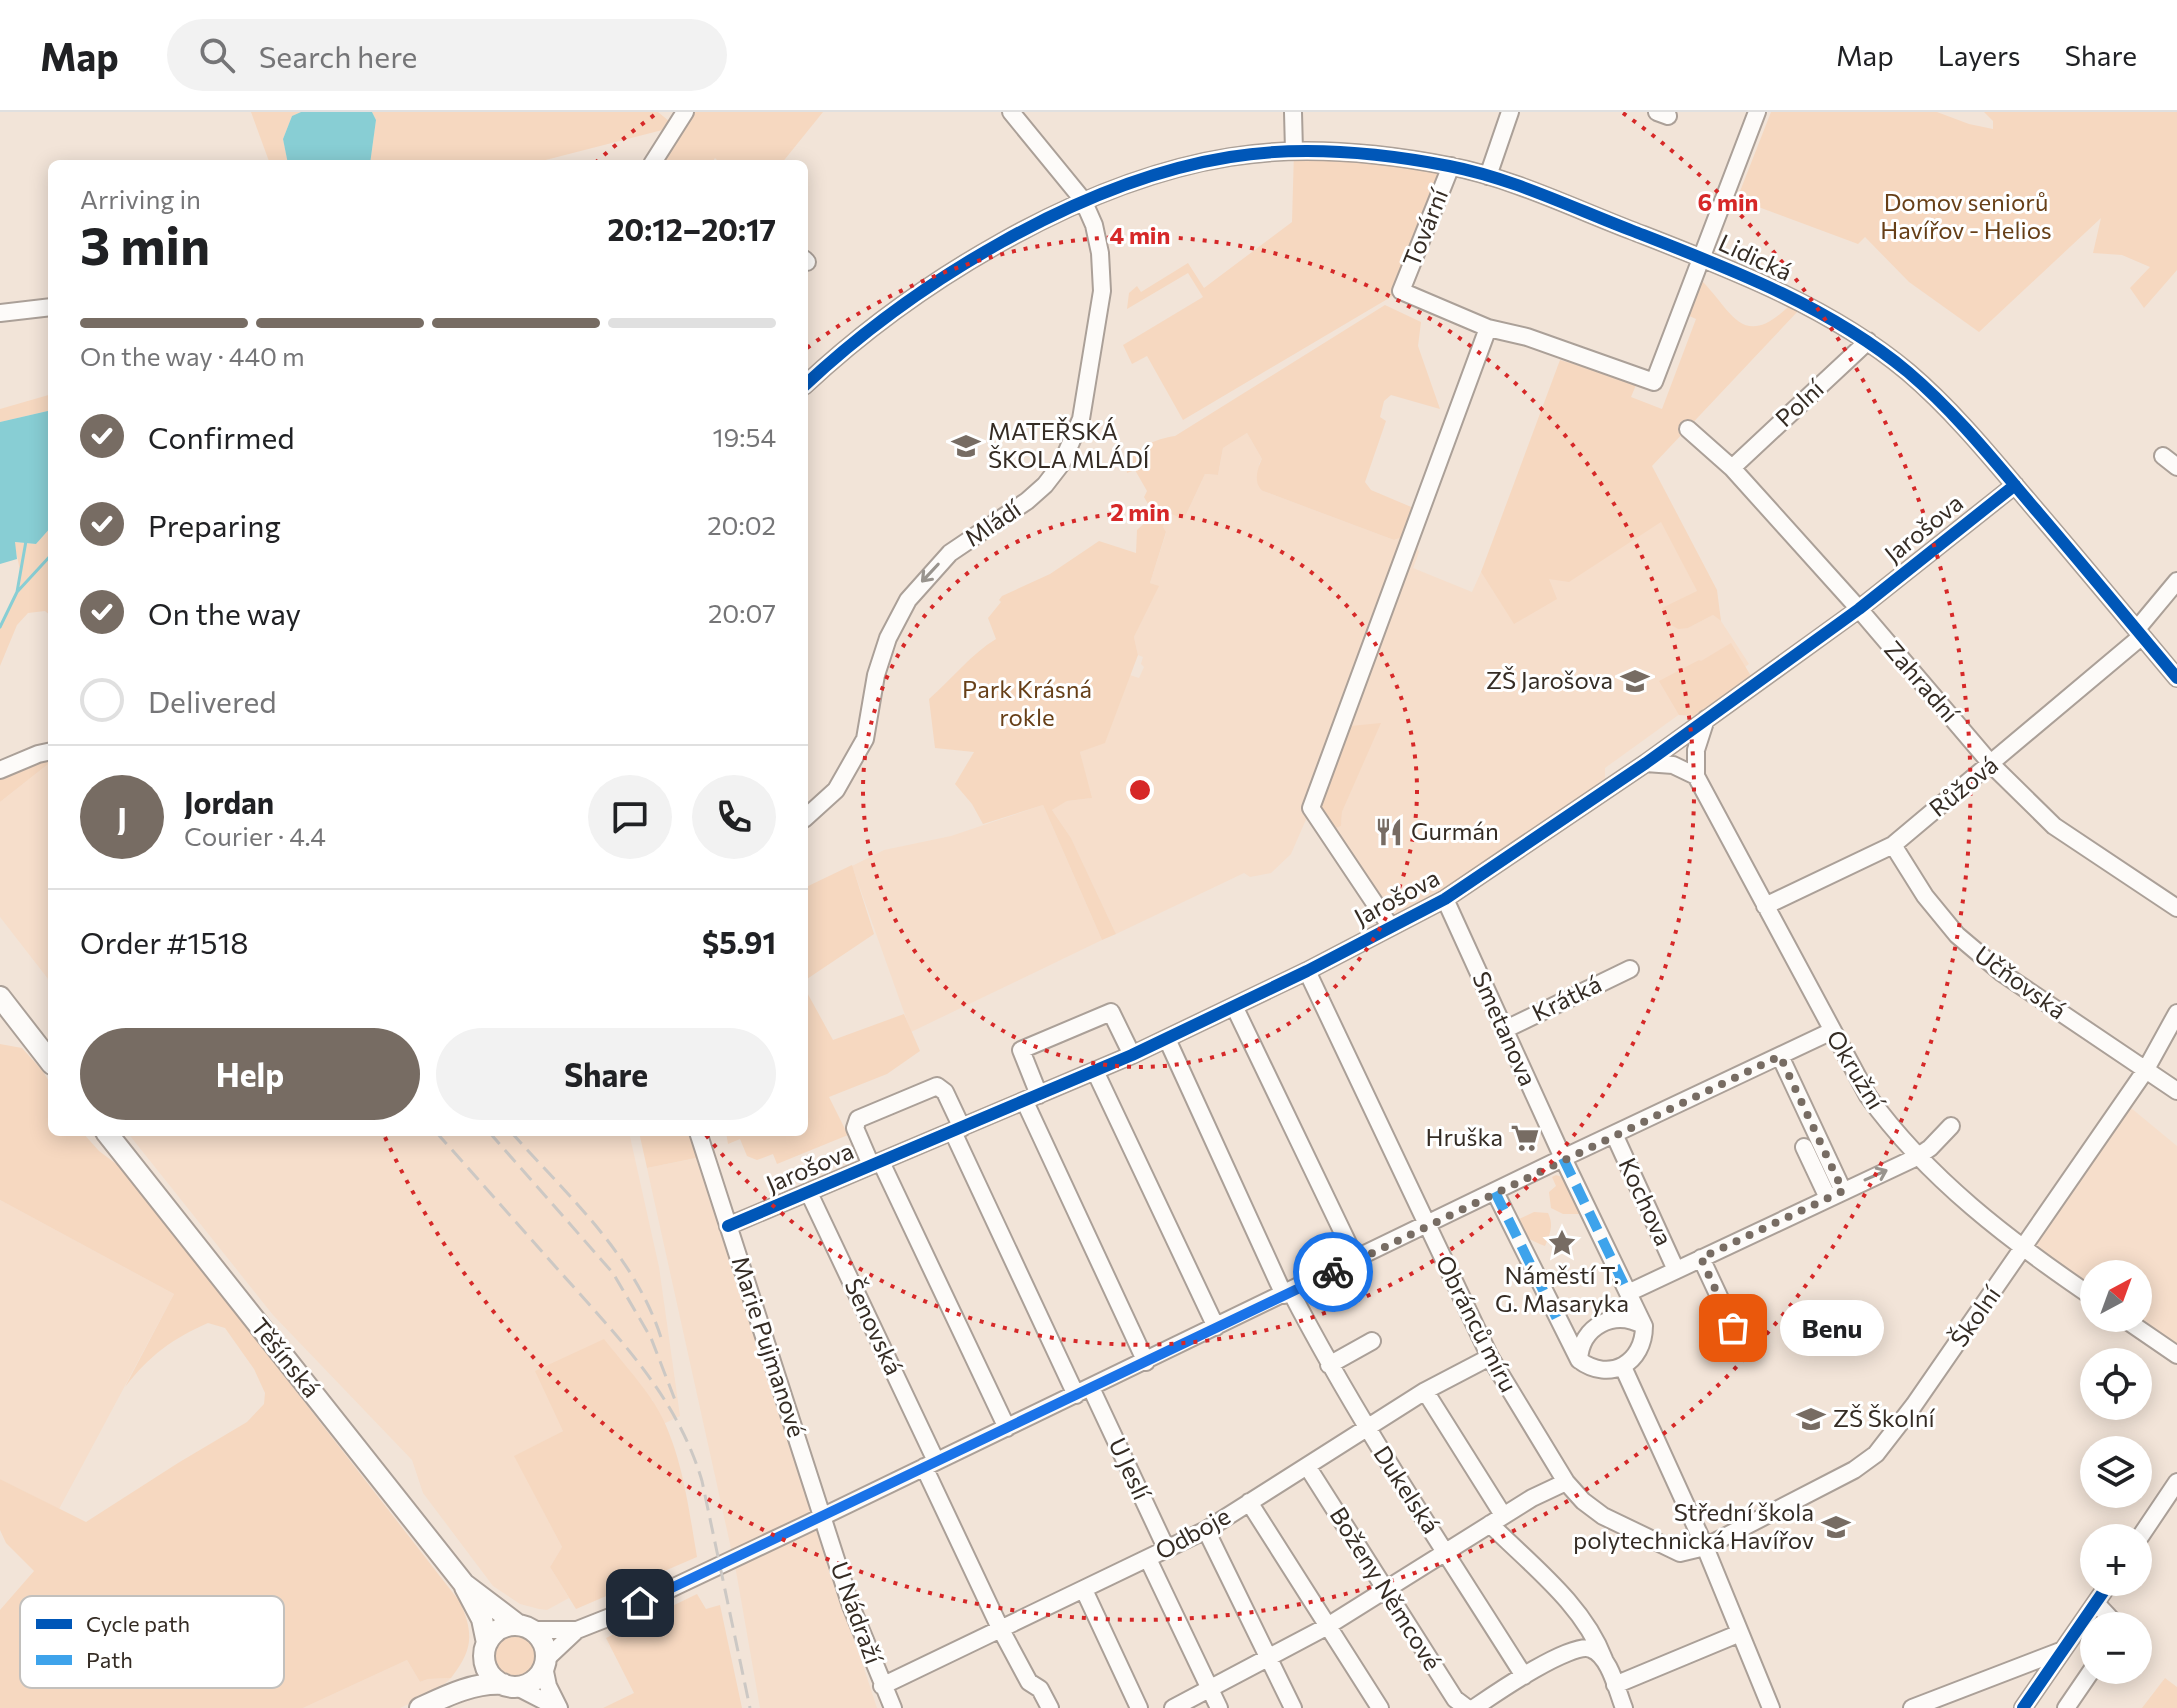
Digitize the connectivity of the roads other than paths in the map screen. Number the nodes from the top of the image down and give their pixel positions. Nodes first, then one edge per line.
1 (685, 112) edge
2 (1011, 112) edge
3 (1293, 112) edge
4 (1510, 112) edge
5 (1757, 112) edge
6 (1294, 151) junction
7 (655, 160) edge
8 (1451, 166) junction
9 (1488, 176) junction
10 (1083, 200) junction
11 (1700, 256) junction
12 (48, 307) edge
13 (0, 313) edge
14 (1488, 328) junction
15 (1868, 341) junction
16 (808, 382) edge
17 (1688, 429) dead end
18 (2163, 456) dead end
19 (2177, 467) edge
20 (1732, 468) junction
21 (2015, 485) junction
22 (2177, 581) edge
23 (1859, 609) junction
24 (2139, 632) junction
25 (2177, 678) edge
26 (1706, 719) junction
27 (48, 752) edge
28 (1646, 763) junction
29 (1992, 765) junction
30 (0, 770) edge
31 (1696, 776) junction
32 (808, 815) edge
33 (1893, 845) junction
34 (1445, 899) junction
35 (1765, 906) junction
36 (2177, 908) edge
37 (1390, 926) junction
38 (1630, 969) dead end
39 (1307, 971) junction
40 (0, 997) edge
41 (1234, 1006) junction
42 (2177, 1013) edge
43 (1504, 1030) junction
44 (1832, 1031) junction
45 (1167, 1039) junction
46 (1132, 1055) junction
47 (1780, 1056) junction
48 (48, 1059) edge
49 (1095, 1071) junction
50 (2145, 1071) junction
51 (2177, 1091) edge
52 (1032, 1099) junction
53 (1951, 1126) dead end
54 (958, 1130) junction
55 (1614, 1134) junction
56 (109, 1136) edge
57 (699, 1136) edge
58 (1804, 1147) dead end
59 (1917, 1157) junction
60 (1563, 1158) junction
61 (876, 1163) junction
62 (1495, 1192) junction
63 (809, 1193) junction
64 (1835, 1194) junction
65 (1426, 1225) junction
66 (728, 1226) junction
67 (2023, 1249) junction
68 (1701, 1258) junction
69 (1356, 1260) junction
70 (1676, 1270) junction
71 (2080, 1288) edge
72 (1288, 1293) junction
73 (1628, 1293) junction
74 (1644, 1326) junction
75 (1216, 1327) junction
76 (2143, 1332) edge
77 (1737, 1335) dead end
78 (1372, 1341) dead end
79 (2177, 1355) edge
80 (1490, 1357) junction
81 (1579, 1360) junction
82 (1146, 1362) junction
83 (1329, 1365) junction
84 (1623, 1367) junction
85 (1084, 1391) junction
86 (1425, 1391) junction
87 (1007, 1428) junction
88 (1366, 1428) junction
89 (930, 1464) junction
90 (1307, 1466) junction
91 (1566, 1482) junction
92 (2177, 1482) edge
93 (1249, 1502) junction
94 (823, 1516) junction
95 (1497, 1520) junction
96 (2149, 1524) edge
97 (1206, 1530) junction
98 (1705, 1547) junction
99 (1167, 1550) junction
100 (1446, 1553) junction
101 (1148, 1559) junction
102 (464, 1584) junction
103 (1084, 1590) junction
104 (1386, 1590) junction
105 (2101, 1596) edge
106 (2096, 1603) junction
107 (2104, 1612) edge
108 (1326, 1627) junction
109 (525, 1628) junction
110 (1000, 1628) junction
111 (577, 1630) junction
112 (1740, 1633) junction
113 (485, 1648) junction
114 (2063, 1650) junction
115 (1269, 1657) junction
116 (1604, 1660) junction
117 (544, 1663) junction
118 (1524, 1676) junction
119 (2082, 1684) edge
120 (1615, 1685) junction
121 (510, 1686) junction
122 (882, 1686) junction
123 (1209, 1688) junction
124 (451, 1693) junction
125 (420, 1708) edge
126 (558, 1708) edge
127 (893, 1708) edge
128 (1050, 1708) edge
129 (1139, 1708) edge
130 (1173, 1708) edge
131 (1219, 1708) edge
132 (1293, 1708) edge
133 (1380, 1708) edge
134 (1467, 1708) edge
135 (1474, 1708) edge
136 (1624, 1708) edge
137 (1771, 1708) edge
138 (1912, 1708) edge
139 (2023, 1708) edge
140 (2066, 1708) edge

1 - 7 street
2 - 10 street, Mládí
3 - 6 street
4 - 9 street
5 - 11 street
6 - 8 street, Lidická
6 - 10 street, Lidická
8 - 9 street, Lidická
8 - 14 street, Tovární
9 - 11 street, Lidická
10 - 16 street
10 -> 32 street, Mládí
11 - 14 street
11 - 15 street, Lidická
12 - 13 street
14 - 37 street
15 - 20 street, Polní
15 - 21 street, Lidická
17 - 20 street, Zahradní
18 - 19 street
20 - 23 street, Zahradní
21 - 23 street, Jarošova
21 - 24 street, Lidická
22 - 24 street
23 - 26 street, Jarošova
23 - 29 street, Zahradní
24 - 25 street, Lidická
24 - 29 street, Růžová
26 - 28 street, Jarošova
26 - 31 street
27 - 30 street
28 - 31 street
28 - 34 street, Jarošova
29 - 33 street, Růžová
29 - 36 street, Zahradní
31 - 35 street, Okružní
33 - 35 street, Růžová
33 - 50 street, Učňovská
34 - 37 street, Jarošova
34 - 43 street, Smetanova
35 - 44 street, Okružní
37 - 39 street, Jarošova
38 - 43 street, Krátká
39 - 41 street, Jarošova
39 - 65 street, Obránců míru
40 - 48 main road
41 - 45 street, Jarošova
41 - 69 street
42 - 50 street, Školní
43 - 60 street, Smetanova
44 - 47 street
44 - 59 street, Okružní
45 - 46 street, Jarošova
45 - 72 street, Dukelská
46 - 49 street, Jarošova
46 - 52 street
47 - 55 street
47 - 64 street
49 - 52 street, Jarošova
49 - 75 street
50 - 51 street, Učňovská
50 - 67 street, Školní
52 - 54 street, Jarošova
52 - 82 street
53 - 59 street, Kochova
54 - 61 street, Jarošova
54 - 61 street, Jarošova
54 - 85 street, U Jeslí
55 - 60 street
55 - 70 street, Kochova
56 - 102 main road, Těšínská
57 - 66 street, Marie Pujmanové
58 - 64 street
64 -> 59 street, Kochova
59 - 67 street, Okružní
60 - 62 street
60 - 73 street, Smetanova
61 - 63 street, Jarošova
61 - 87 street
62 - 65 street
62 - 81 street
63 - 66 street, Jarošova
63 - 89 street, Šenovská
64 - 68 street, Kochova
65 - 69 street
65 - 80 street, Obránců míru
66 - 94 street, Marie Pujmanové
67 - 71 street, Okružní
67 - 98 street, Školní
68 - 70 street, Kochova
68 - 77 street, Kochova
69 - 72 street
70 - 73 street, Kochova
72 - 75 street
72 - 83 street, Dukelská
73 - 74 street, Smetanova
74 - 81 street
74 - 84 street
75 - 82 street
76 - 79 street
78 - 83 street
80 - 86 street, Odboje
80 - 91 street, Obránců míru
81 - 84 street
82 - 85 street
83 - 88 street, Dukelská
84 - 98 street
85 - 87 street
85 - 99 street, U Jeslí
86 - 88 street, Odboje
86 - 95 street
87 - 89 street
88 - 90 street, Odboje
88 - 100 street, Dukelská
89 - 94 street
89 - 110 street, Šenovská
90 - 93 street, Odboje
90 - 104 street, Boženy Němcové
91 - 95 street, Dukelská
91 - 98 street, Obránců míru
92 - 96 street
93 - 97 street, Odboje
93 - 108 street
94 - 111 street
94 - 122 street, U Nádraží
95 - 100 street, Dukelská
95 - 116 street
97 - 99 street, Odboje
97 - 115 street
98 - 112 street
99 - 101 street, Odboje
100 - 104 street, Dukelská
100 - 118 street, Dukelská
101 - 103 street, Odboje
101 - 123 street
102 - 109 main road, Těšínská
102 - 113 main road, Těšínská
103 - 110 street, Odboje
103 - 129 street
104 - 108 street, Dukelská
104 - 134 street, Boženy Němcové
105 - 106 street
106 - 107 street
106 - 114 street
108 - 115 street, Dukelská
108 - 133 street
109 - 111 street
109 - 113 main road
109 - 117 main road
110 - 122 street, Odboje
110 - 128 street, Šenovská
111 - 117 street
112 - 120 street
112 - 137 street
113 - 121 main road
113 - 124 main road
114 - 138 street
114 - 139 street
115 - 123 street, Dukelská
115 - 132 street
116 - 118 street
116 - 120 street
117 - 121 main road
117 - 126 street
118 - 135 street
119 - 140 street
120 - 136 street
121 - 124 main road
121 - 126 street
122 - 127 street, U Nádraží
123 - 130 street, Dukelská
123 - 131 street
124 - 125 main road

